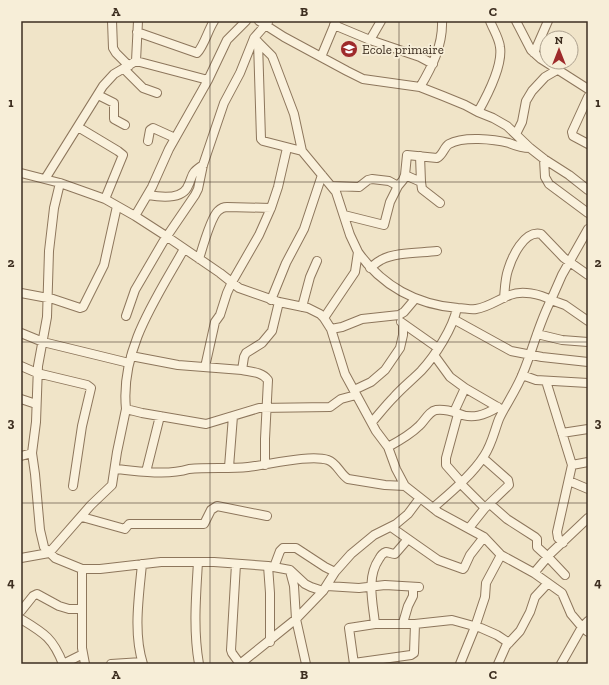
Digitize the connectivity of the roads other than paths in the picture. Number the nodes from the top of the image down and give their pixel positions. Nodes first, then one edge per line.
1 (112, 21) edge
2 (138, 21) edge
3 (214, 21) edge
4 (246, 21) edge
5 (381, 21) edge
6 (442, 21) edge
7 (490, 21) edge
8 (516, 21) edge
9 (548, 21) edge
10 (264, 22) edge
11 (335, 23) edge
12 (137, 32) junction
13 (256, 40) junction
14 (370, 40) junction
15 (534, 53) junction
16 (321, 57) junction
17 (539, 57) edge
18 (432, 64) junction
19 (129, 65) junction
20 (557, 70) joint
21 (208, 80) junction
22 (420, 87) junction
23 (588, 89) edge
24 (157, 93) dead end
25 (98, 95) junction
26 (588, 97) edge
27 (478, 112) junction
28 (125, 125) dead end
29 (78, 127) junction
30 (516, 134) junction
31 (175, 138) junction
32 (148, 141) dead end
33 (588, 144) edge
34 (287, 148) junction
35 (530, 148) junction
36 (302, 150) junction
37 (420, 156) junction
38 (544, 159) junction
39 (203, 164) junction
40 (21, 174) edge
41 (322, 175) junction
42 (405, 175) junction
43 (45, 179) junction
44 (60, 182) junction
45 (420, 182) junction
46 (333, 186) junction
47 (398, 186) junction
48 (588, 190) edge
49 (148, 195) junction
50 (105, 199) junction
51 (440, 203) dead end
52 (117, 206) junction
53 (271, 208) junction
54 (588, 213) edge
55 (344, 215) junction
56 (135, 216) junction
57 (588, 229) edge
58 (166, 236) junction
59 (184, 249) junction
60 (358, 252) junction
61 (438, 252) dead end
62 (199, 259) junction
63 (317, 261) dead end
64 (569, 262) junction
65 (370, 268) junction
66 (588, 275) edge
67 (232, 282) junction
68 (21, 293) edge
69 (48, 298) junction
70 (504, 298) junction
71 (415, 299) junction
72 (551, 300) junction
73 (275, 301) junction
74 (302, 306) junction
75 (458, 308) junction
76 (126, 316) dead end
77 (395, 316) junction
78 (324, 318) junction
79 (454, 320) junction
80 (588, 321) edge
81 (403, 325) junction
82 (331, 329) junction
83 (21, 333) edge
84 (537, 334) junction
85 (43, 342) junction
86 (588, 342) edge
87 (436, 351) junction
88 (530, 355) junction
89 (130, 359) junction
90 (588, 362) edge
91 (21, 366) edge
92 (205, 367) junction
93 (242, 370) junction
94 (37, 373) junction
95 (522, 375) junction
96 (546, 381) junction
97 (588, 383) edge
98 (465, 388) junction
99 (355, 393) junction
100 (21, 399) edge
101 (36, 404) junction
102 (266, 408) junction
103 (501, 408) junction
104 (126, 409) junction
105 (456, 413) junction
106 (160, 416) junction
107 (233, 416) junction
108 (372, 422) junction
109 (588, 429) edge
110 (562, 433) junction
111 (388, 447) junction
112 (32, 453) junction
113 (21, 456) edge
114 (483, 458) junction
115 (588, 462) edge
116 (265, 464) junction
117 (572, 465) junction
118 (229, 467) junction
119 (115, 469) junction
120 (146, 472) junction
121 (569, 481) junction
122 (460, 482) junction
123 (73, 486) dead end
124 (405, 486) junction
125 (588, 489) edge
126 (420, 498) junction
127 (487, 506) junction
128 (433, 508) junction
129 (268, 516) dead end
130 (82, 517) junction
131 (588, 518) edge
132 (391, 527) junction
133 (469, 528) junction
134 (484, 538) junction
135 (408, 539) junction
136 (563, 543) junction
137 (49, 553) junction
138 (501, 555) junction
139 (548, 557) junction
140 (21, 558) edge
141 (198, 562) junction
142 (142, 564) junction
143 (236, 564) junction
144 (271, 567) junction
145 (82, 569) junction
146 (290, 570) junction
147 (335, 572) junction
148 (534, 573) junction
149 (565, 575) dead end
150 (548, 583) junction
151 (372, 587) junction
152 (325, 588) junction
153 (82, 609) junction
154 (21, 611) edge
155 (21, 619) edge
156 (296, 619) junction
157 (588, 621) edge
158 (403, 623) junction
159 (376, 624) junction
160 (415, 624) junction
161 (475, 627) junction
162 (585, 629) edge
163 (270, 642) junction
164 (509, 643) junction
165 (83, 654) junction
166 (143, 663) edge
167 (242, 663) edge
168 (85, 664) edge
169 (111, 664) edge
170 (200, 664) edge
171 (306, 664) edge
172 (354, 664) edge
173 (460, 664) edge
174 (498, 664) edge
175 (561, 664) edge

1 - 19 street
2 - 12 street
3 - 12 street
4 - 21 street
5 - 14 street
6 - 18 street
7 - 27 street
8 - 15 street
9 - 15 street
10 - 13 street
10 - 16 street
11 - 14 street
11 - 16 street
12 - 19 street
13 - 34 street
13 - 36 street
13 - 39 street
14 - 18 street
15 - 17 street
16 - 22 street
18 - 22 street
19 - 21 street
19 - 24 street
19 - 25 street
20 - 23 street
20 - 30 street
21 - 31 street
22 - 27 street
25 - 28 street
25 - 29 street
26 - 33 street
27 - 30 street
29 - 43 street
29 - 50 street
30 - 35 street
31 - 32 street
31 - 49 street
34 - 36 street
34 - 53 street
35 - 37 street
35 - 38 street
36 - 41 street
37 - 42 street
37 - 45 street
38 - 48 street
38 - 54 street
39 - 49 street
39 - 58 street
40 - 43 street
41 - 46 street
41 - 73 street
42 - 45 street
42 - 47 street
43 - 44 street
44 - 50 street
44 - 69 street
45 - 51 street
46 - 47 street
46 - 55 street
47 - 55 street
49 - 56 street
50 - 52 street
52 - 56 street
52 - 69 street
53 - 62 street
53 - 67 street
55 - 60 street
56 - 58 street
57 - 64 street
58 - 59 street
58 - 76 street
59 - 62 street
59 - 89 street
60 - 65 street
60 - 78 street
61 - 65 street
62 - 67 street
63 - 74 street
64 - 66 street
64 - 70 street
64 - 72 street
65 - 71 street
67 - 73 street
67 - 92 street
68 - 69 street
69 - 85 street
70 - 72 street
70 - 75 street
71 - 75 street
71 - 77 street
72 - 80 street
72 - 84 street
73 - 74 street
73 - 93 street
74 - 78 street
75 - 79 street
77 - 81 street
77 - 82 street
78 - 82 street
79 - 87 street
79 - 88 street
81 - 87 street
81 - 99 street
82 - 99 street
83 - 85 street
84 - 86 street
84 - 88 street
85 - 89 street
85 - 94 street
87 - 98 street
87 - 108 street
88 - 90 street
88 - 95 street
89 - 92 street
89 - 104 street
91 - 94 street
92 - 93 street
93 - 102 street
94 - 101 street
94 - 123 street
95 - 96 street
95 - 103 street
96 - 97 street
96 - 110 street
98 - 103 street
98 - 105 street
99 - 102 street
99 - 108 street
100 - 101 street
101 - 112 street
102 - 107 street
102 - 116 street
103 - 105 street
103 - 114 street
104 - 106 street
104 - 119 street
105 - 111 street
105 - 122 street
106 - 107 street
106 - 120 street
107 - 118 street
108 - 111 street
109 - 110 street
110 - 117 street
111 - 124 street
112 - 113 street
112 - 137 street
114 - 122 street
114 - 127 street
115 - 117 street
116 - 118 street
116 - 124 street
117 - 121 street
118 - 120 street
119 - 120 street
119 - 130 street
121 - 125 street
121 - 136 street
122 - 127 street
122 - 128 street
124 - 126 street
126 - 128 street
126 - 132 street
127 - 133 street
127 - 139 street
128 - 133 street
129 - 130 street
130 - 137 street
131 - 136 street
132 - 135 street
132 - 147 street
133 - 134 street
134 - 135 street
134 - 138 street
135 - 151 street
136 - 139 street
137 - 140 street
137 - 145 street
138 - 148 street
138 - 161 street
139 - 148 street
139 - 149 street
141 - 142 street
141 - 143 street
141 - 170 street
142 - 145 street
142 - 166 street
143 - 144 street
143 - 167 street
144 - 146 street
144 - 147 street
144 - 163 street
145 - 153 street
146 - 152 street
146 - 156 street
147 - 152 street
148 - 150 street
150 - 162 street
150 - 164 street
151 - 152 street
151 - 158 street
151 - 159 street
152 - 156 street
153 - 154 street
153 - 165 street
155 - 165 street
156 - 163 street
156 - 171 street
157 - 162 street
158 - 159 street
158 - 160 street
159 - 172 street
160 - 161 street
160 - 172 street
161 - 164 street
161 - 173 street
162 - 175 street
163 - 167 street
164 - 174 street
165 - 168 street
166 - 169 street

